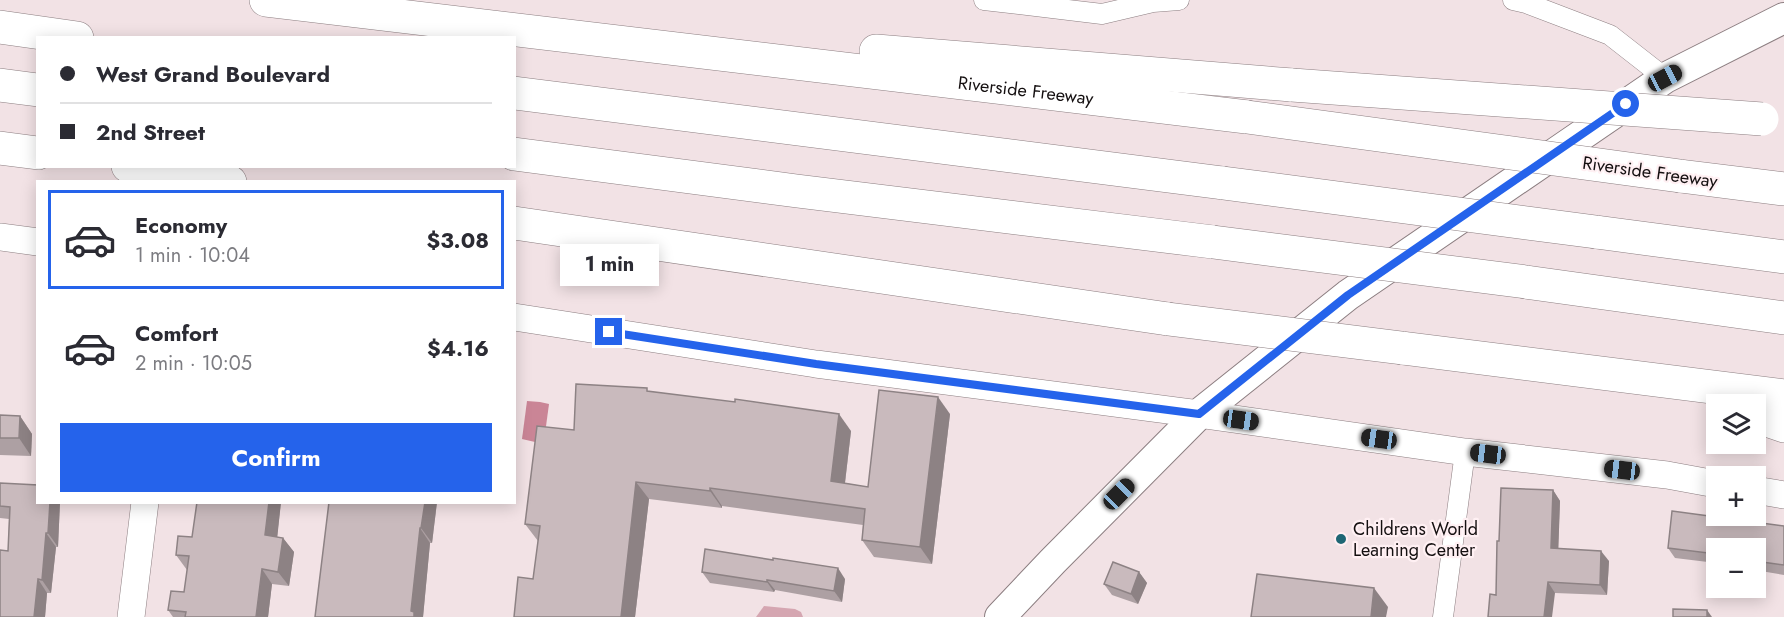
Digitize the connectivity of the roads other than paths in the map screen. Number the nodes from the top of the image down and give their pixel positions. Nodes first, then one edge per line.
1 (266, 0) edge
2 (984, 0) edge
3 (1179, 0) edge
4 (1153, 1) edge
5 (1522, 1) edge
6 (318, 6) junction
7 (1784, 18) edge
8 (0, 27) edge
9 (63, 36) edge
10 (1665, 78) junction
11 (0, 85) edge
12 (36, 90) edge
13 (516, 93) edge
14 (1773, 120) edge
15 (0, 148) edge
16 (36, 153) edge
17 (516, 154) edge
18 (141, 168) edge
19 (217, 180) edge
20 (1784, 189) edge
21 (516, 223) edge
22 (0, 237) edge
23 (36, 242) edge
24 (1784, 257) edge
25 (516, 317) edge
26 (1784, 318) edge
27 (1656, 381) junction
28 (1784, 396) edge
29 (1706, 398) edge
30 (1199, 414) junction
31 (1766, 420) edge
32 (1784, 426) edge
33 (1465, 452) junction
34 (1706, 482) edge
35 (1766, 492) edge
36 (1784, 495) edge
37 (145, 504) edge
38 (131, 617) edge
39 (1000, 617) edge
40 (1443, 617) edge

1 - 6 highway, Riverside Freeway
2 - 4 street
3 - 4 street
5 - 10 street
6 - 14 highway, bridge
6 - 20 highway, Riverside Freeway, bridge
7 - 10 main road
8 - 9 highway
10 - 30 main road
11 - 12 highway
13 - 24 highway, bridge
15 - 16 highway
17 - 26 highway, bridge
18 - 19 highway
21 - 27 highway, bridge
22 - 23 main road
25 - 30 main road
27 - 28 highway
27 - 29 highway
30 - 33 main road
30 - 39 main road
31 - 32 highway
33 - 34 main road
33 - 40 street
35 - 36 main road
37 - 38 main road

